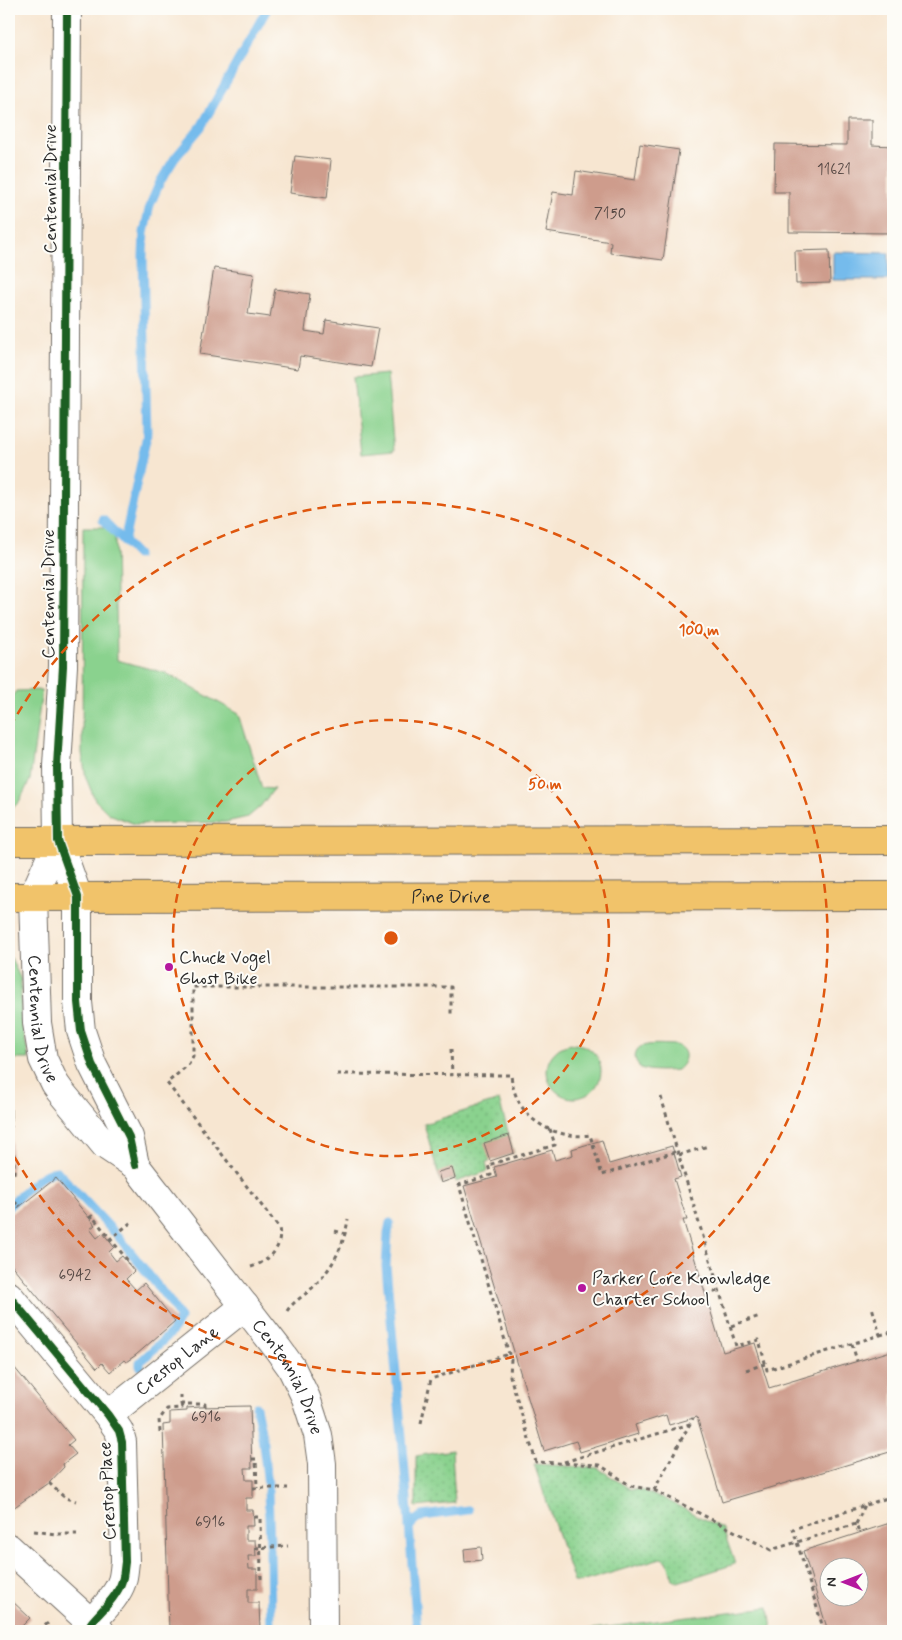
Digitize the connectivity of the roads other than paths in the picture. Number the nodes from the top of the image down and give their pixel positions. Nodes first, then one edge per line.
1 (67, 9) edge
2 (893, 840) edge
3 (9, 841) edge
4 (58, 841) junction
5 (893, 896) edge
6 (21, 897) edge
7 (78, 897) junction
8 (135, 1165) junction
9 (9, 1296) edge
10 (245, 1306) junction
11 (108, 1415) junction
12 (9, 1548) edge
13 (96, 1627) edge
14 (323, 1631) edge

1 - 4 street, Centennial Drive
2 - 4 main road
3 - 4 main road
4 - 6 street, Centennial Drive
4 - 7 street, Centennial Drive
5 - 7 main road, Pine Drive
6 - 7 main road, Pine Drive
6 - 8 street, Centennial Drive
7 - 8 street, Centennial Drive
8 - 10 street, Centennial Drive
9 - 11 street, Crestop Place
10 - 11 street, Crestop Lane
10 - 14 street, Centennial Drive
11 - 13 street, Crestop Place
12 - 13 street

